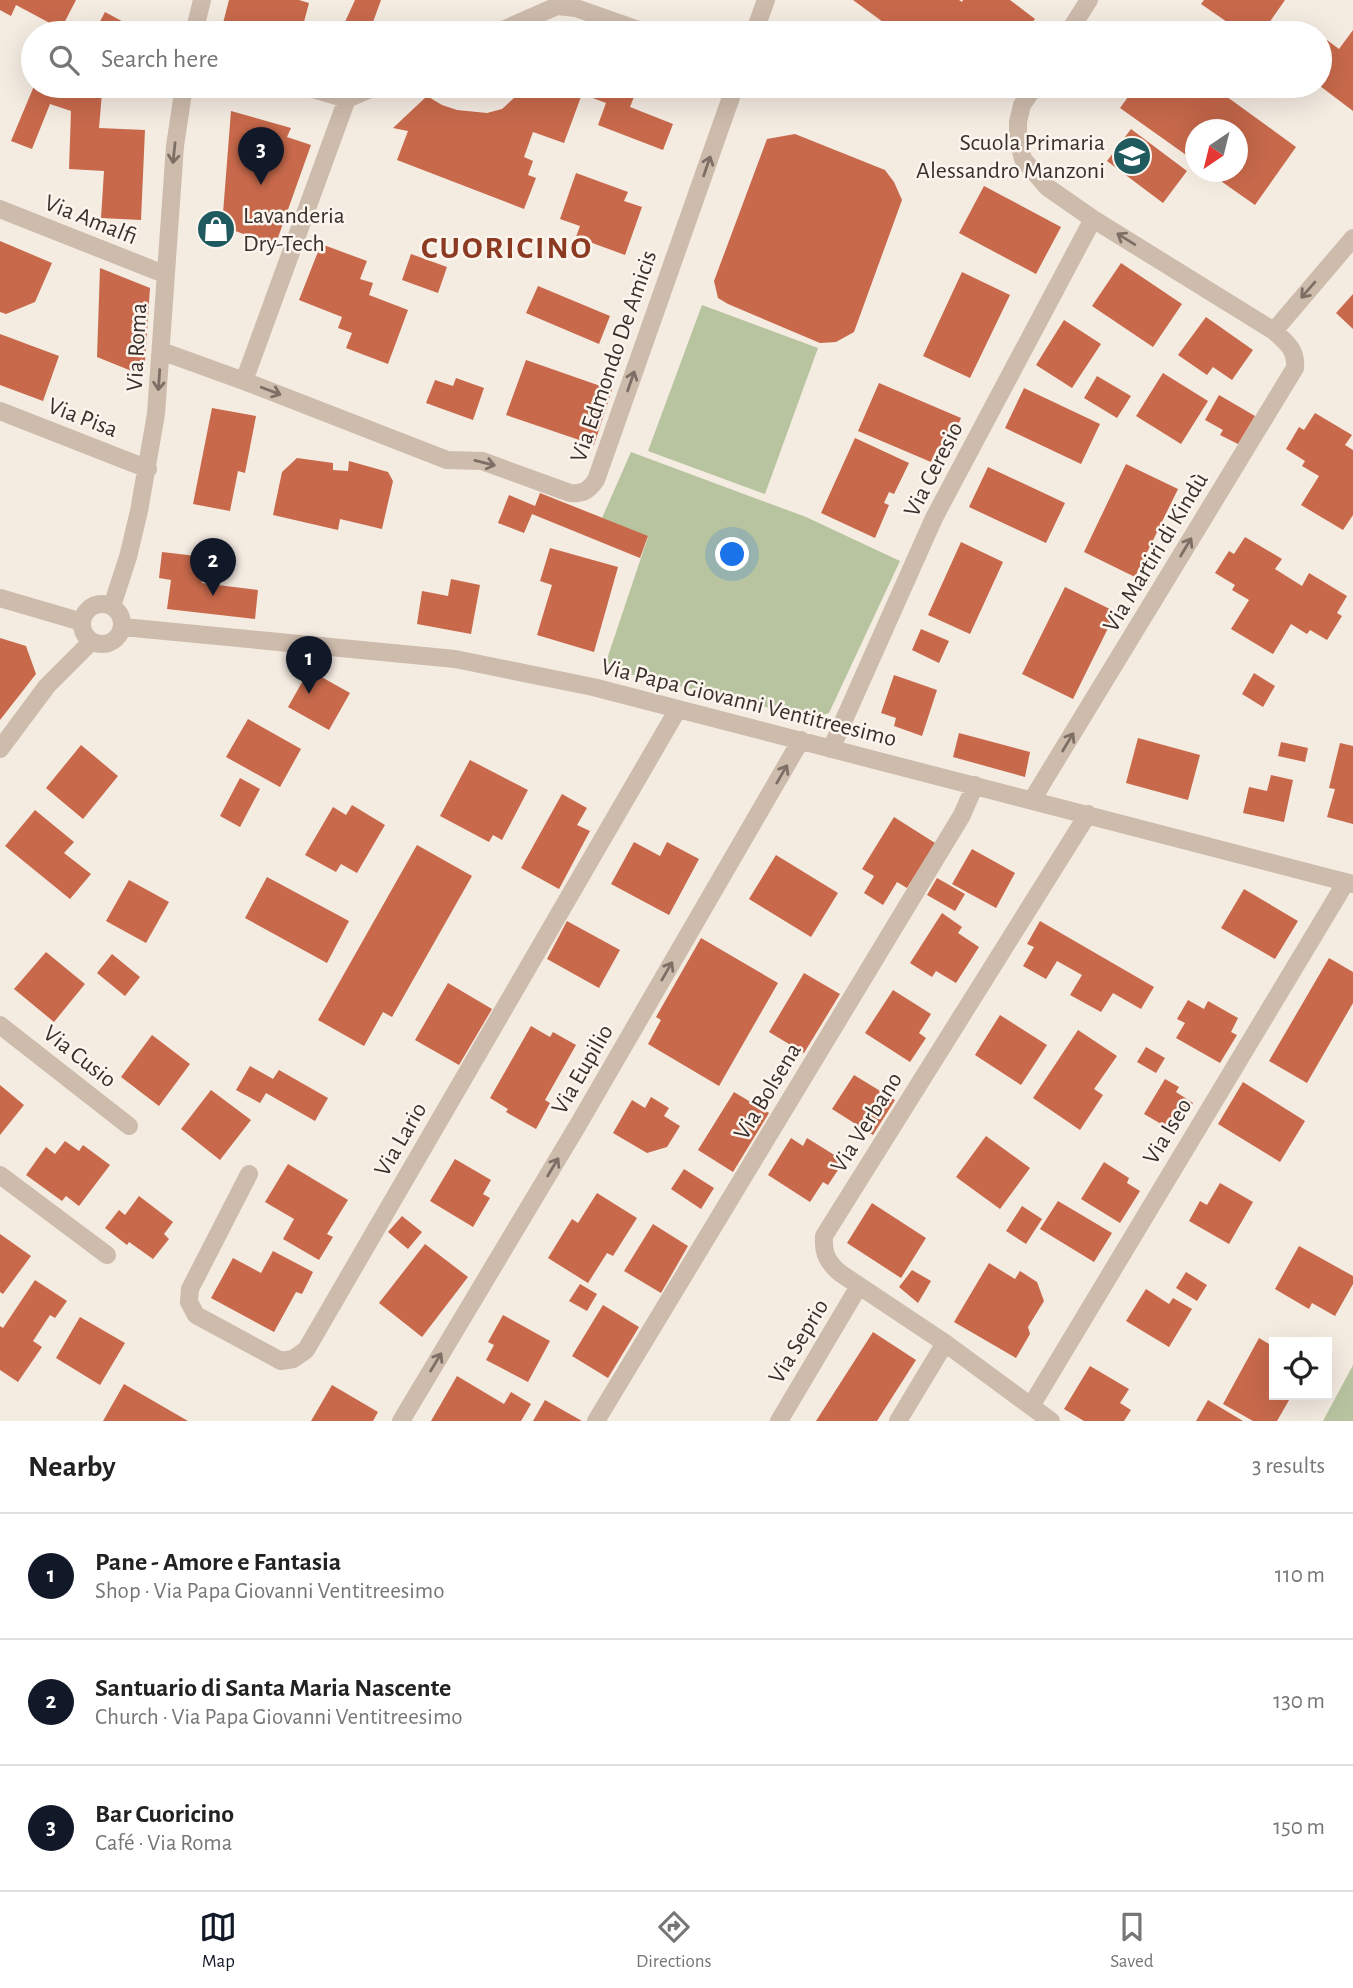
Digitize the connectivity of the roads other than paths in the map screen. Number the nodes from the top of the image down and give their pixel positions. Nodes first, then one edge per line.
1 (202, 0) edge
2 (766, 0) edge
3 (1088, 0) edge
4 (197, 21) edge
5 (523, 21) edge
6 (613, 21) edge
7 (758, 21) edge
8 (1075, 21) edge
9 (182, 98) edge
10 (344, 98) edge
11 (731, 98) edge
12 (1027, 98) edge
13 (347, 99) joint
14 (0, 209) edge
15 (1093, 219) junction
16 (1353, 238) edge
17 (164, 274) junction
18 (1274, 331) junction
19 (161, 351) junction
20 (244, 381) junction
21 (0, 411) edge
22 (148, 469) junction
23 (0, 598) edge
24 (112, 606) junction
25 (82, 622) junction
26 (122, 627) junction
27 (91, 642) junction
28 (678, 709) junction
29 (801, 740) junction
30 (0, 749) edge
31 (831, 749) junction
32 (975, 785) junction
33 (1032, 800) junction
34 (1088, 814) junction
35 (1349, 883) edge
36 (0, 1025) edge
37 (129, 1126) dead end
38 (249, 1174) dead end
39 (0, 1175) edge
40 (107, 1255) dead end
41 (859, 1286) junction
42 (945, 1343) junction
43 (1031, 1406) junction
44 (401, 1421) edge
45 (596, 1421) edge
46 (779, 1421) edge
47 (898, 1421) edge
48 (1051, 1421) edge

1 - 4 street
2 - 7 street
3 - 8 street
5 - 6 street
9 -> 17 street, Via Roma
10 - 13 street
20 -> 11 street, Via Edmondo De Amicis
12 - 15 street, Via Martiri di Kindù
13 - 20 street
14 - 17 street, Via Amalfi
18 -> 15 street, Via Martiri di Kindù
15 - 31 street, Via Ceresio
16 -> 18 street
17 - 19 street, Via Roma
33 -> 18 street, Via Martiri di Kindù
19 - 20 street, Via Edmondo De Amicis
19 -> 22 street, Via Roma
21 - 22 street, Via Pisa
22 - 24 street, Via Roma
23 - 25 street
24 - 25 street
24 - 26 street
25 - 27 street
26 - 27 street
26 - 28 street, Via Papa Giovanni Ventitreesimo
27 - 30 street
28 - 29 street, Via Papa Giovanni Ventitreesimo
28 - 38 street, Via Lario
29 - 31 street, Via Papa Giovanni Ventitreesimo
44 -> 29 street, Via Eupilio
31 - 32 street, Via Papa Giovanni Ventitreesimo
32 - 33 street, Via Papa Giovanni Ventitreesimo
32 - 45 street, Via Bolsena
33 - 34 street, Via Papa Giovanni Ventitreesimo
34 - 35 street, Via Papa Giovanni Ventitreesimo
34 - 41 street, Via Verbano
35 - 43 street, Via Iseo
36 - 37 street, Via Cusio
39 - 40 street
41 - 42 street, Via Verbano
41 - 46 street, Via Seprio
42 - 43 street, Via Verbano
42 - 47 street
43 - 48 street, Via Verbano

